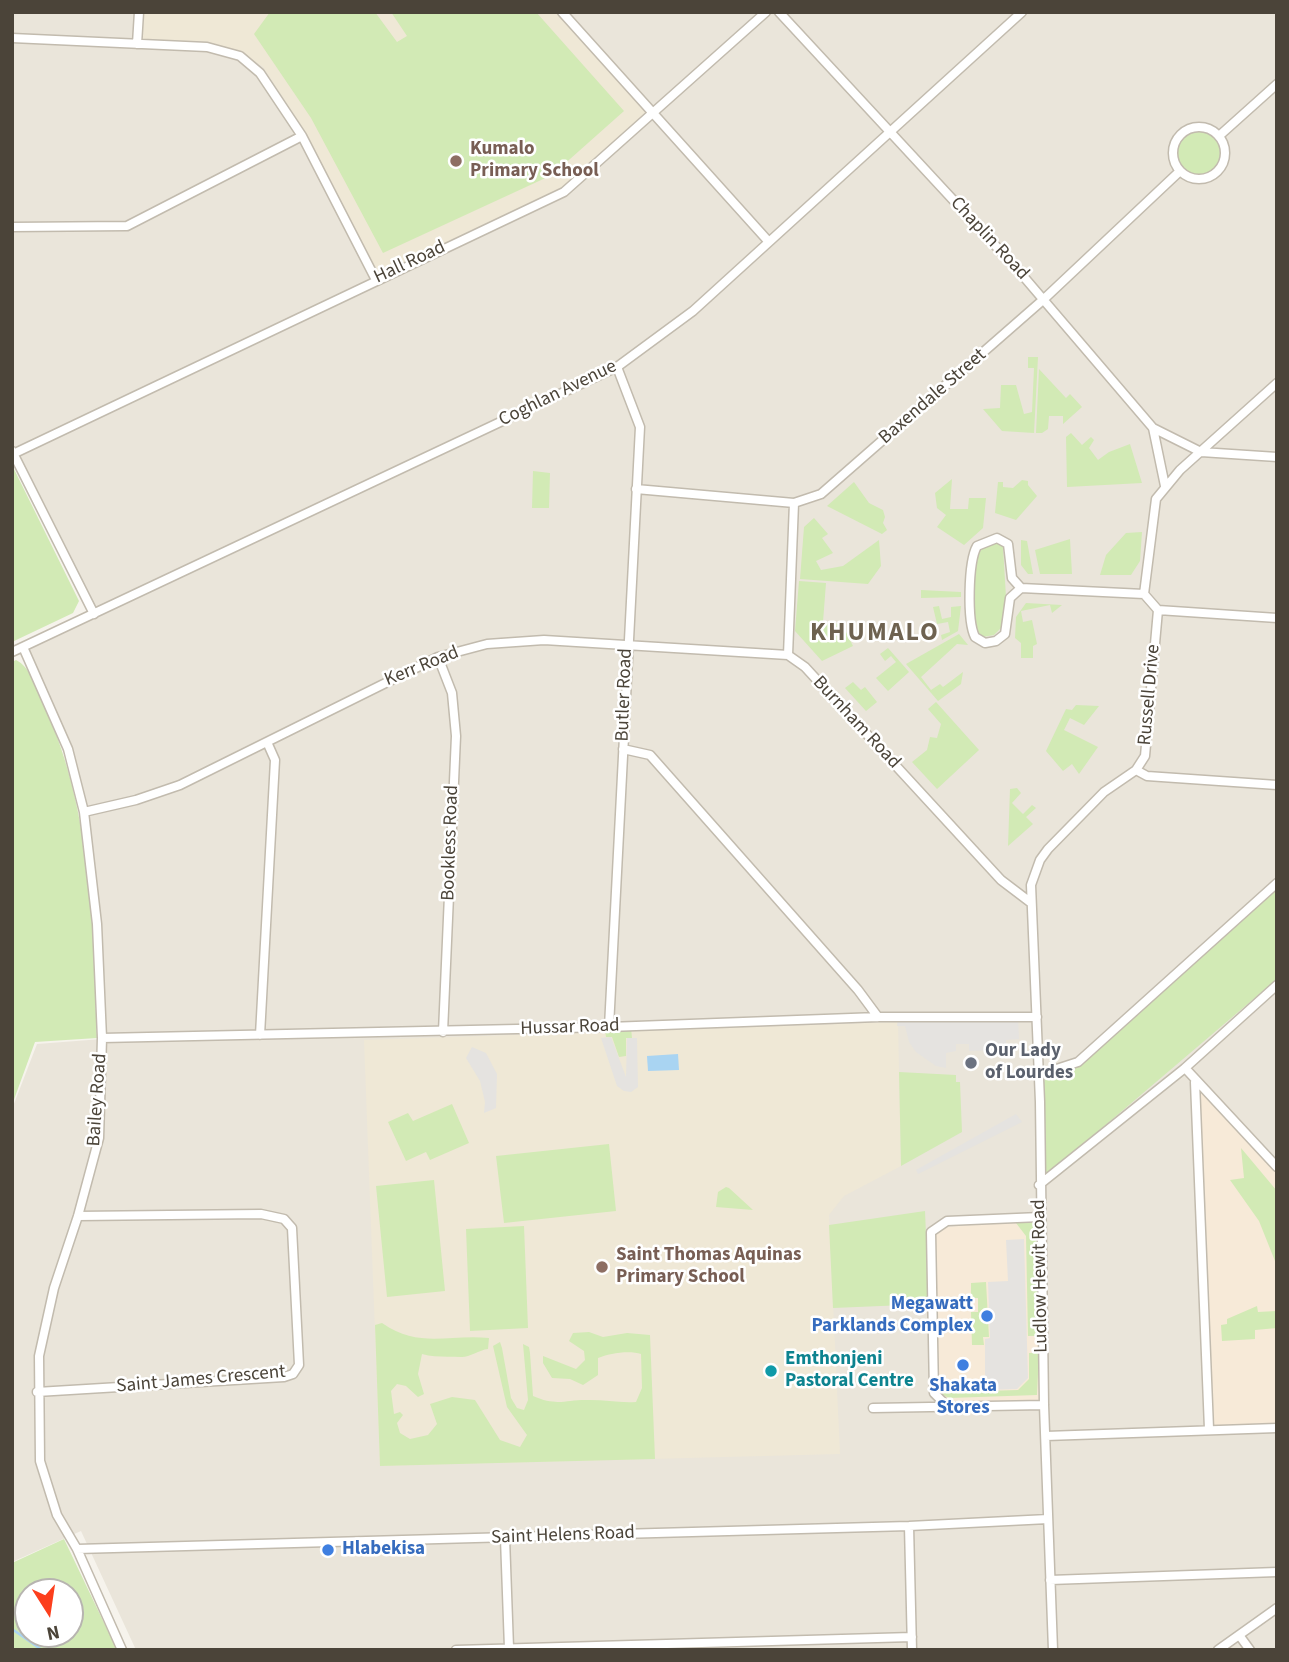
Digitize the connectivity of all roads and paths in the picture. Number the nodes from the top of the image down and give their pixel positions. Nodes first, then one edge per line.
1 (139, 12) edge
2 (562, 12) edge
3 (766, 12) edge
4 (779, 12) edge
5 (1022, 12) edge
6 (12, 38) edge
7 (137, 44) junction
8 (1277, 84) edge
9 (652, 110) junction
10 (889, 132) junction
11 (302, 136) junction
12 (1219, 136) junction
13 (1180, 171) junction
14 (12, 227) edge
15 (769, 242) junction
16 (376, 279) junction
17 (1044, 299) junction
18 (617, 367) junction
19 (1277, 383) edge
20 (1153, 428) junction
21 (13, 452) edge
22 (1201, 452) junction
23 (1277, 457) edge
24 (1163, 488) junction
25 (636, 489) junction
26 (794, 502) junction
27 (1021, 588) junction
28 (1144, 594) junction
29 (1158, 610) junction
30 (94, 614) junction
31 (1277, 618) edge
32 (627, 645) junction
33 (23, 647) junction
34 (12, 652) edge
35 (788, 654) junction
36 (438, 657) junction
37 (267, 741) junction
38 (623, 749) junction
39 (1136, 770) junction
40 (1277, 785) edge
41 (84, 812) junction
42 (1277, 883) edge
43 (1030, 902) junction
44 (1277, 985) edge
45 (878, 1017) junction
46 (1037, 1017) junction
47 (609, 1027) junction
48 (443, 1032) junction
49 (260, 1035) junction
50 (102, 1038) junction
51 (1185, 1068) junction
52 (1038, 1075) junction
53 (1195, 1082) junction
54 (1277, 1167) edge
55 (1040, 1185) junction
56 (78, 1216) junction
57 (1040, 1217) junction
58 (37, 1392) junction
59 (1044, 1405) junction
60 (948, 1407) junction
61 (873, 1408) dead end
62 (1277, 1428) edge
63 (1209, 1429) junction
64 (1046, 1436) junction
65 (1048, 1519) junction
66 (909, 1526) junction
67 (505, 1538) junction
68 (77, 1549) junction
69 (1277, 1572) edge
70 (1050, 1580) junction
71 (1277, 1608) edge
72 (1239, 1635) junction
73 (912, 1637) junction
74 (602, 1647) edge
75 (509, 1648) junction
76 (122, 1650) edge
77 (456, 1650) edge
78 (912, 1650) edge
79 (1053, 1650) edge
80 (1218, 1650) edge
81 (1250, 1650) edge

1 - 7 street
2 - 9 street
3 - 9 street, Hall Road
4 - 10 street, Chaplin Road
5 - 10 street, Coghlan Avenue
6 - 7 street
7 - 11 street
8 - 12 street
9 - 15 street
9 - 16 street, Hall Road
10 - 15 street, Coghlan Avenue
10 - 17 street, Chaplin Road
11 - 14 street
11 - 16 street
12 - 13 street
12 - 13 street
13 - 17 street, Baxendale Street
15 - 18 street, Coghlan Avenue
16 - 21 street, Hall Road
17 - 20 street, Chaplin Road
17 - 26 street, Baxendale Street
18 - 25 street, Butler Road
18 - 30 street, Coghlan Avenue
19 - 22 street
20 - 22 street
20 - 24 street, Chaplin Road
21 - 30 street
22 - 23 street
22 - 24 street
24 - 28 street
25 - 26 street, Baxendale Street
25 - 32 street, Butler Road
26 - 35 street
27 - 27 street
27 - 28 street
28 - 29 street
29 - 31 street
29 - 39 street, Russell Drive
30 - 33 street, Coghlan Avenue
32 - 35 street, Kerr Road
32 - 36 street, Kerr Road
32 - 38 street, Butler Road
33 - 34 street, Coghlan Avenue
33 - 41 street, Bailey Road
35 - 43 street, Burnham Road
36 - 37 street, Kerr Road
36 - 48 street, Bookless Road
37 - 41 street, Kerr Road
37 - 49 street
38 - 45 street
38 - 47 street, Butler Road
39 - 40 street
39 - 43 street, Russell Drive
41 - 50 street, Bailey Road
42 - 52 street
43 - 46 street, Ludlow Hewit Road
44 - 51 street
45 - 46 street, Hussar Road
45 - 47 street, Hussar Road
46 - 52 street, Ludlow Hewit Road
47 - 48 street, Hussar Road
48 - 49 street, Hussar Road
49 - 50 street, Hussar Road
50 - 56 street, Bailey Road
51 - 53 street
51 - 55 street
52 - 55 street, Ludlow Hewit Road
53 - 54 street
53 - 63 street
55 - 57 street, Ludlow Hewit Road
56 - 58 street, Bailey Road
56 - 58 street, Saint James Crescent
57 - 59 street, Ludlow Hewit Road
57 - 60 street
58 - 68 street, Bailey Road
59 - 60 street
59 - 64 street, Ludlow Hewit Road
60 - 61 street
62 - 63 street
63 - 64 street
64 - 65 street, Ludlow Hewit Road
65 - 66 street, Saint Helens Road
65 - 70 street, Ludlow Hewit Road
66 - 67 street, Saint Helens Road
66 - 73 street
67 - 68 street, Saint Helens Road
67 - 75 street
68 - 76 street, Bailey Road
69 - 70 street
70 - 79 street, Ludlow Hewit Road
71 - 72 street
72 - 80 street
72 - 81 street
73 - 74 street
73 - 78 street
74 - 75 street
75 - 77 street

